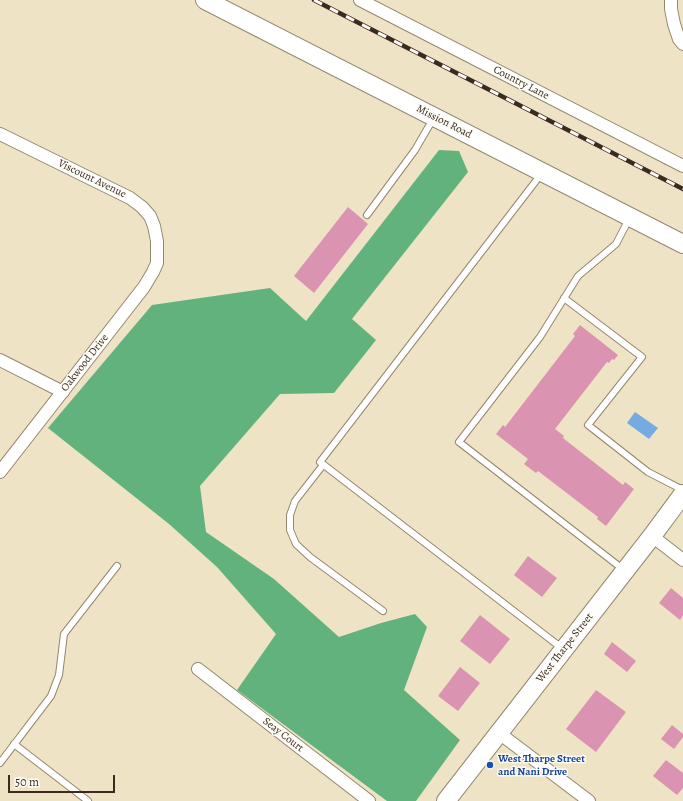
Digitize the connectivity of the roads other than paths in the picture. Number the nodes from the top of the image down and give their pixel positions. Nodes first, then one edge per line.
1 (205, 0) edge
2 (360, 0) edge
3 (671, 0) edge
4 (683, 44) edge
5 (434, 117) junction
6 (0, 134) edge
7 (683, 166) edge
8 (543, 173) junction
9 (367, 215) dead end
10 (630, 217) junction
11 (683, 244) edge
12 (157, 248) joint
13 (564, 298) junction
14 (0, 360) edge
15 (63, 392) junction
16 (323, 465) junction
17 (0, 472) edge
18 (683, 490) edge
19 (683, 494) edge
20 (652, 536) junction
21 (683, 560) edge
22 (117, 566) dead end
23 (625, 571) junction
24 (383, 611) dead end
25 (564, 650) junction
26 (198, 669) dead end
27 (499, 733) junction
28 (14, 744) junction
29 (0, 763) edge
30 (88, 801) edge
31 (369, 801) edge
32 (446, 801) edge
33 (589, 801) edge

1 - 5 main road, Mission Road
2 - 7 street, Country Lane
3 - 4 street
5 - 8 main road, Mission Road
5 - 9 lane
6 - 12 street, Viscount Avenue
8 - 10 main road, Mission Road
8 - 16 lane
10 - 11 main road, Mission Road
10 - 13 lane
12 - 15 street, Oakwood Drive
13 - 18 lane
13 - 23 lane
14 - 15 street
15 - 17 street, Oakwood Drive
16 - 24 lane
16 - 25 lane
19 - 20 main road, West Tharpe Street
20 - 21 street
20 - 23 main road, West Tharpe Street
22 - 28 lane
23 - 25 main road, West Tharpe Street
25 - 27 main road, West Tharpe Street
26 - 31 street, Seay Court
27 - 32 main road, West Tharpe Street
27 - 33 street
28 - 29 lane
28 - 30 lane

